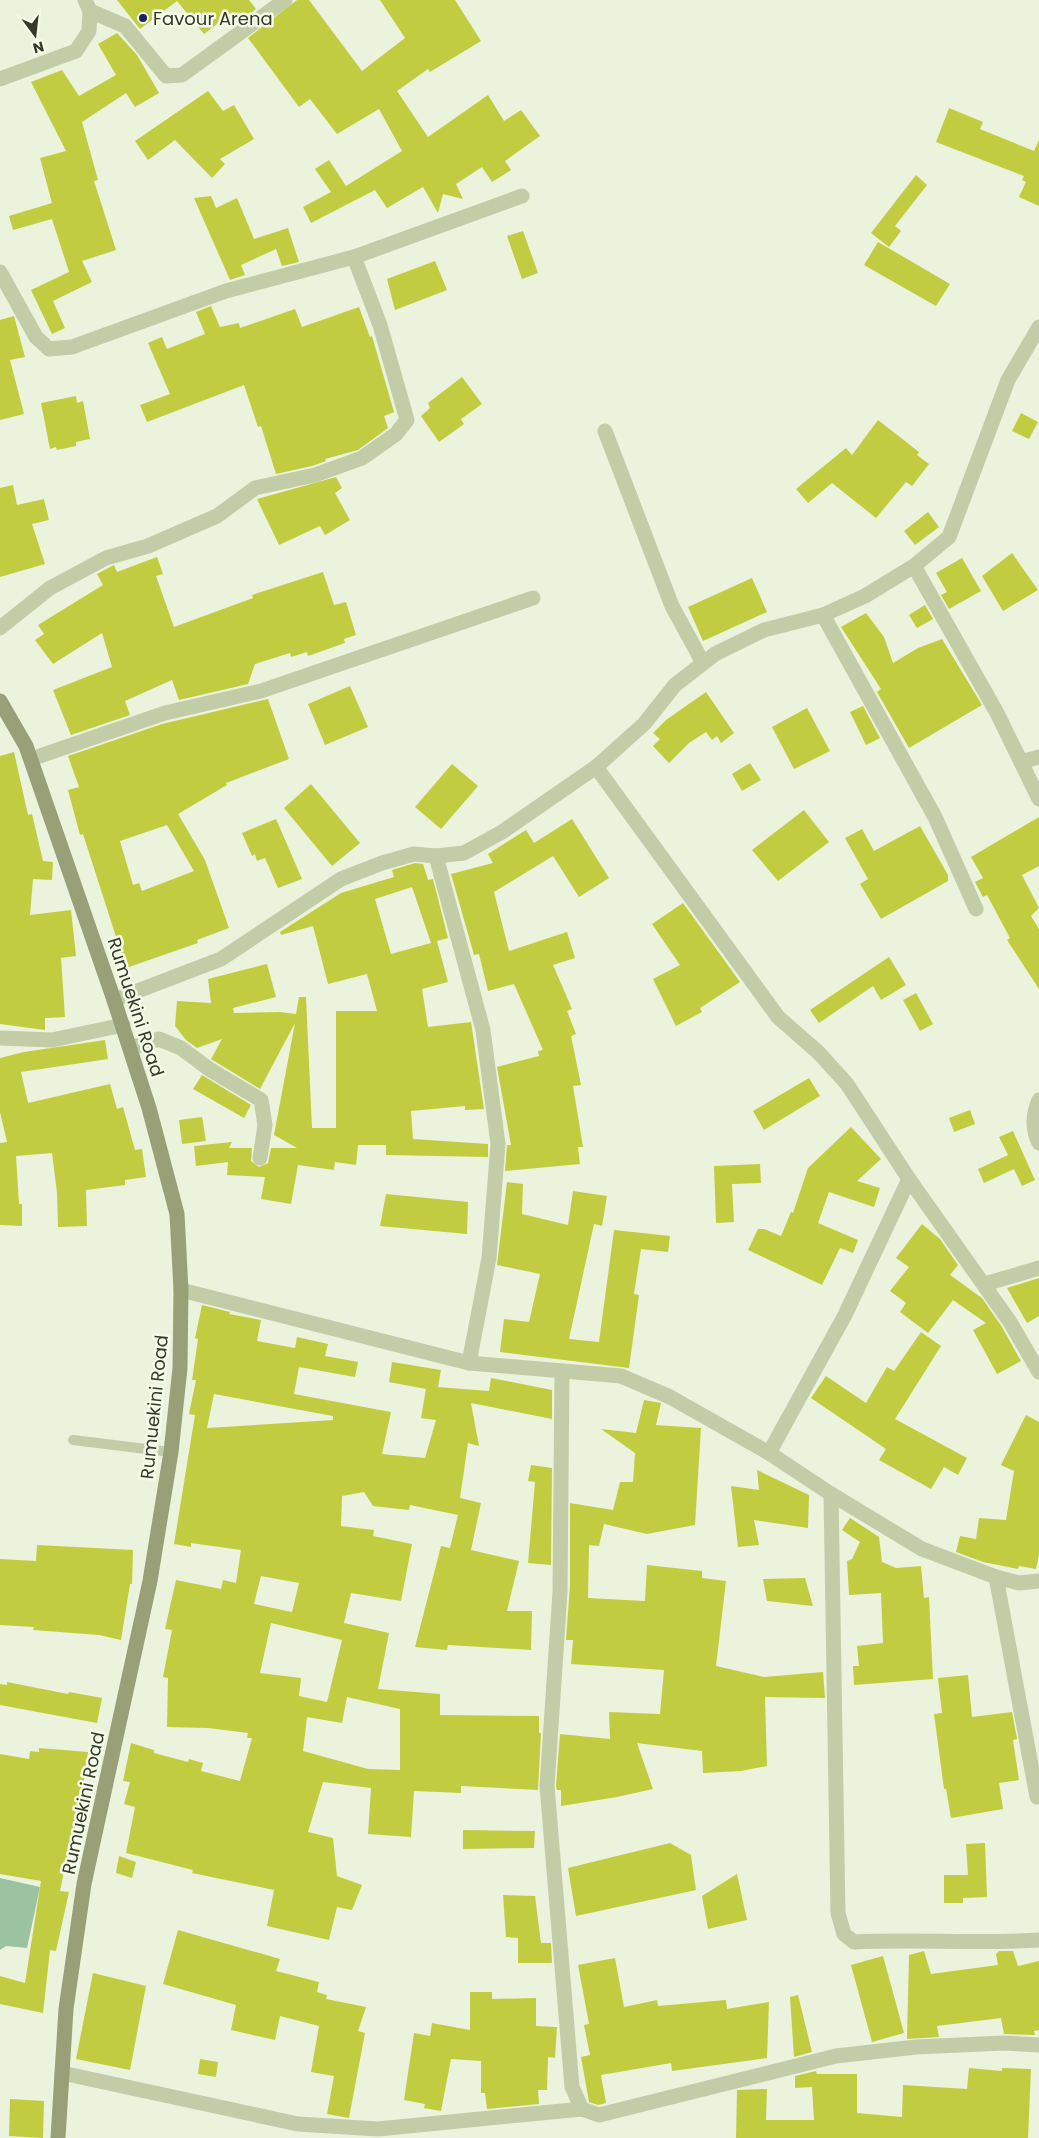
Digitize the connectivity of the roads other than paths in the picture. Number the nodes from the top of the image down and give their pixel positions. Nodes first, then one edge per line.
1 (285, 0) edge
2 (87, 6) edge
3 (0, 80) edge
4 (522, 196) dead end
5 (354, 257) junction
6 (0, 272) edge
7 (1039, 327) edge
8 (606, 431) dead end
9 (914, 566) junction
10 (533, 598) dead end
11 (823, 615) junction
12 (0, 628) edge
13 (703, 663) junction
14 (0, 701) edge
15 (1039, 757) edge
16 (31, 759) junction
17 (1021, 762) junction
18 (596, 767) junction
19 (1039, 799) edge
20 (436, 856) junction
21 (976, 909) dead end
22 (114, 1000) junction
23 (123, 1025) junction
24 (0, 1038) edge
25 (130, 1048) junction
26 (1039, 1100) edge
27 (1039, 1143) edge
28 (260, 1158) dead end
29 (909, 1179) junction
30 (1039, 1268) edge
31 (985, 1284) junction
32 (181, 1290) junction
33 (469, 1363) junction
34 (562, 1371) junction
35 (1039, 1372) edge
36 (73, 1440) dead end
37 (171, 1452) junction
38 (769, 1453) junction
39 (831, 1494) junction
40 (996, 1577) junction
41 (1039, 1581) edge
42 (1037, 1797) dead end
43 (1039, 1940) edge
44 (1039, 2045) edge
45 (62, 2074) junction
46 (582, 2110) junction
47 (58, 2138) edge

1 - 2 street
2 - 3 street
4 - 5 street
5 - 6 street
5 - 12 street
7 - 9 street
8 - 13 street
9 - 11 street
9 - 17 street
10 - 16 street
11 - 13 street
11 - 21 street
13 - 18 street
14 - 16 street, Rumuekini Road
15 - 17 street
16 - 22 street, Rumuekini Road
17 - 19 street
18 - 20 street
18 - 29 street
20 - 22 street
20 - 33 street
22 - 23 street, Rumuekini Road
23 - 24 street
23 - 25 street, Rumuekini Road
25 - 28 street
25 - 32 street, Rumuekini Road
26 - 27 street
29 - 31 street
29 - 38 street
30 - 31 street
31 - 35 street
32 - 33 street
32 - 37 street, Rumuekini Road
33 - 34 street
34 - 38 street
34 - 46 street
36 - 37 lane
37 - 45 street, Rumuekini Road
38 - 39 street
39 - 40 street
39 - 43 street
40 - 41 street
40 - 42 street
44 - 46 street
45 - 46 street
45 - 47 street, Rumuekini Road

